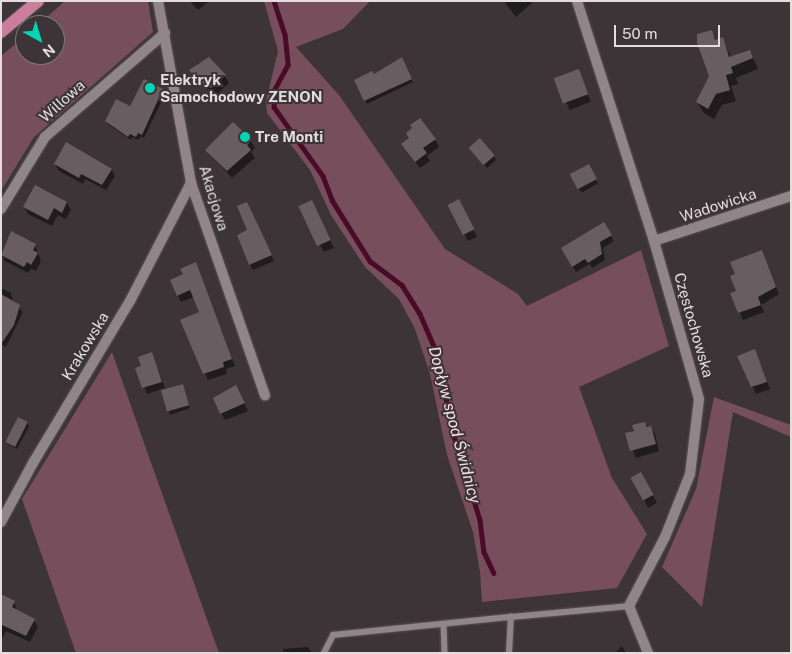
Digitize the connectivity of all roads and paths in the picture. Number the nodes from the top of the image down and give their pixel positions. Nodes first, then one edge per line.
1 (158, 1) edge
2 (578, 1) edge
3 (33, 3) edge
4 (1, 32) edge
5 (165, 33) junction
6 (191, 183) junction
7 (791, 196) edge
8 (1, 209) edge
9 (654, 241) junction
10 (265, 396) dead end
11 (1, 522) edge
12 (629, 606) junction
13 (511, 617) junction
14 (444, 624) junction
15 (324, 653) edge
16 (445, 653) edge
17 (509, 653) edge
18 (648, 653) edge

1 - 5 street, Akacjowa
2 - 9 street, Częstochowska
3 - 4 main road
5 - 6 street, Akacjowa
5 - 8 street, Willowa
6 - 10 street, Akacjowa
6 - 11 street, Krakowska
7 - 9 street, Wadowicka
9 - 12 street, Częstochowska
12 - 13 lane
12 - 18 street
13 - 14 lane
13 - 17 lane
14 - 15 lane
14 - 16 lane

